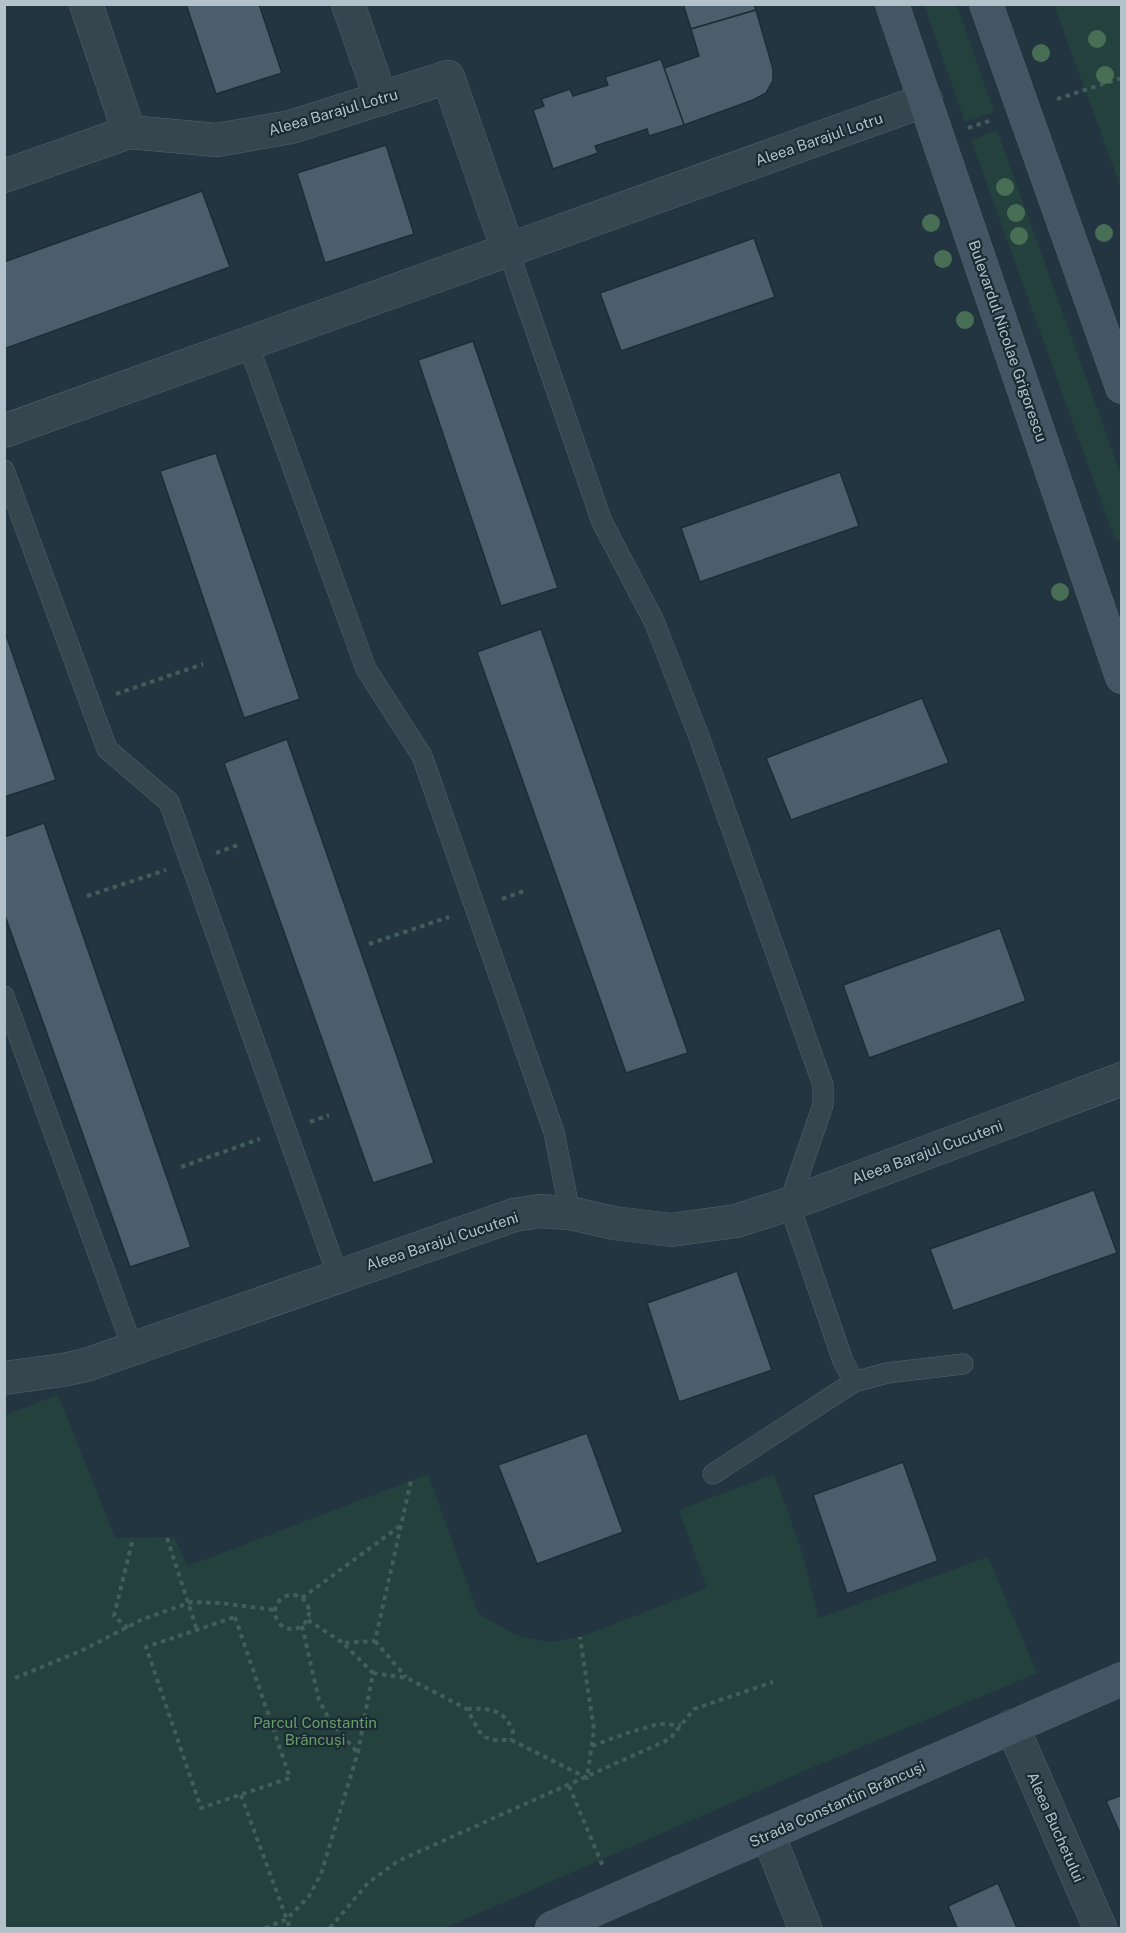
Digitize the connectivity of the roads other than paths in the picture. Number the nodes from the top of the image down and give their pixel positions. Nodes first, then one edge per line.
1 (86, 4) edge
2 (348, 4) edge
3 (892, 4) edge
4 (986, 4) edge
5 (381, 99) junction
6 (926, 100) junction
7 (129, 132) junction
8 (4, 176) edge
9 (507, 250) junction
10 (248, 344) junction
11 (1122, 387) edge
12 (4, 431) edge
13 (4, 470) edge
14 (1122, 677) edge
15 (4, 996) edge
16 (1122, 1079) edge
17 (789, 1204) junction
18 (570, 1213) junction
19 (338, 1276) junction
20 (133, 1348) junction
21 (963, 1364) dead end
22 (4, 1378) edge
23 (854, 1382) junction
24 (713, 1474) dead end
25 (1122, 1679) edge
26 (1012, 1726) junction
27 (768, 1834) junction
28 (552, 1929) edge
29 (805, 1929) edge
30 (1100, 1929) edge

1 - 7 street
2 - 5 street
3 - 6 main road, Bulevardul Nicolae Grigorescu
4 - 11 main road
5 - 7 street, Aleea Barajul Lotru
5 - 9 street, Aleea Barajul Lotru
6 - 9 street, Aleea Barajul Lotru
6 - 14 main road, Bulevardul Nicolae Grigorescu
7 - 8 street, Aleea Barajul Lotru
9 - 10 street, Aleea Barajul Lotru
9 - 17 lane
10 - 12 street, Aleea Barajul Lotru
10 - 18 lane
13 - 19 lane
15 - 20 lane
16 - 17 street, Aleea Barajul Cucuteni
17 - 18 street, Aleea Barajul Cucuteni
17 - 23 lane
18 - 19 street, Aleea Barajul Cucuteni
19 - 20 street, Aleea Barajul Cucuteni
20 - 22 street, Aleea Barajul Cucuteni
21 - 23 lane
23 - 24 lane
25 - 26 main road, Strada Constantin Brâncuși
26 - 27 main road, Strada Constantin Brâncuși
26 - 30 street, Aleea Buchetului
27 - 28 main road, Strada Constantin Brâncuși
27 - 29 street

